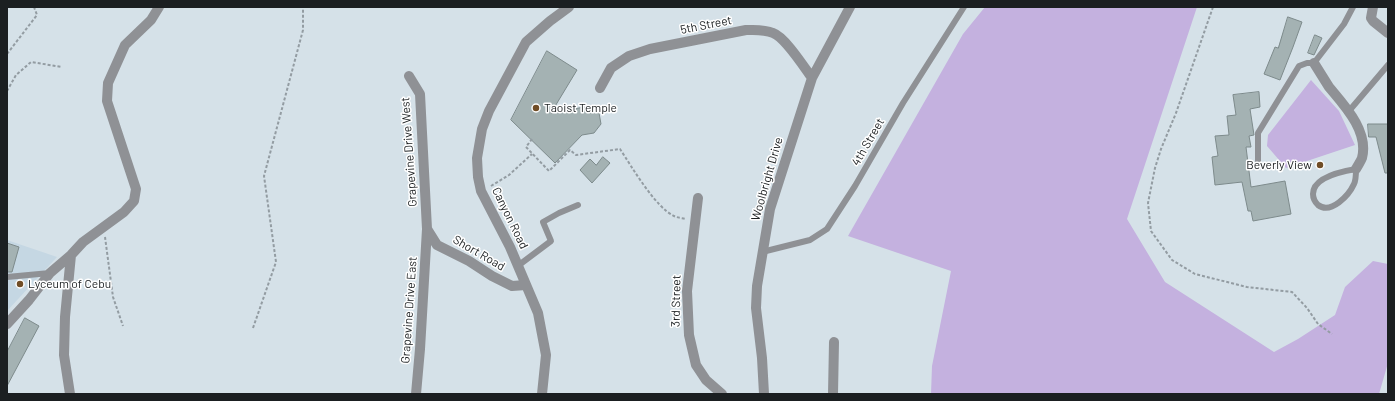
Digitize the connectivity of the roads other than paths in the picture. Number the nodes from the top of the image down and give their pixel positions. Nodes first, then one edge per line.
1 (159, 7) edge
2 (569, 7) edge
3 (850, 7) edge
4 (964, 7) edge
5 (1353, 7) edge
6 (1373, 7) edge
7 (1388, 33) edge
8 (1314, 63) junction
9 (1388, 65) edge
10 (409, 76) dead end
11 (812, 78) junction
12 (600, 88) dead end
13 (1349, 111) junction
14 (1258, 164) dead end
15 (1356, 168) junction
16 (698, 198) dead end
17 (578, 205) dead end
18 (427, 229) junction
19 (762, 252) junction
20 (71, 255) junction
21 (519, 265) junction
22 (50, 273) junction
23 (7, 277) edge
24 (526, 285) junction
25 (7, 324) edge
26 (834, 342) dead end
27 (70, 394) edge
28 (416, 394) edge
29 (542, 394) edge
30 (722, 394) edge
31 (764, 394) edge
32 (833, 394) edge

1 - 20 street
2 - 21 street, Canyon Road
3 - 11 street, Woolbright Drive
4 - 19 lane, 4th Street
5 - 8 lane
6 - 7 street
8 - 13 street
8 - 14 lane
9 - 13 lane
10 - 18 street, Grapevine Drive West
11 - 12 street, 5th Street
11 - 19 street, Woolbright Drive
13 - 15 street
15 - 15 lane
16 - 30 street, 3rd Street
17 - 21 lane
18 - 24 street, Short Road
18 - 28 street, Grapevine Drive East
19 - 31 street, Woolbright Drive
20 - 22 street
20 - 27 street
21 - 24 street, Canyon Road
22 - 23 lane
22 - 25 street
24 - 29 street, Canyon Road
26 - 32 street

